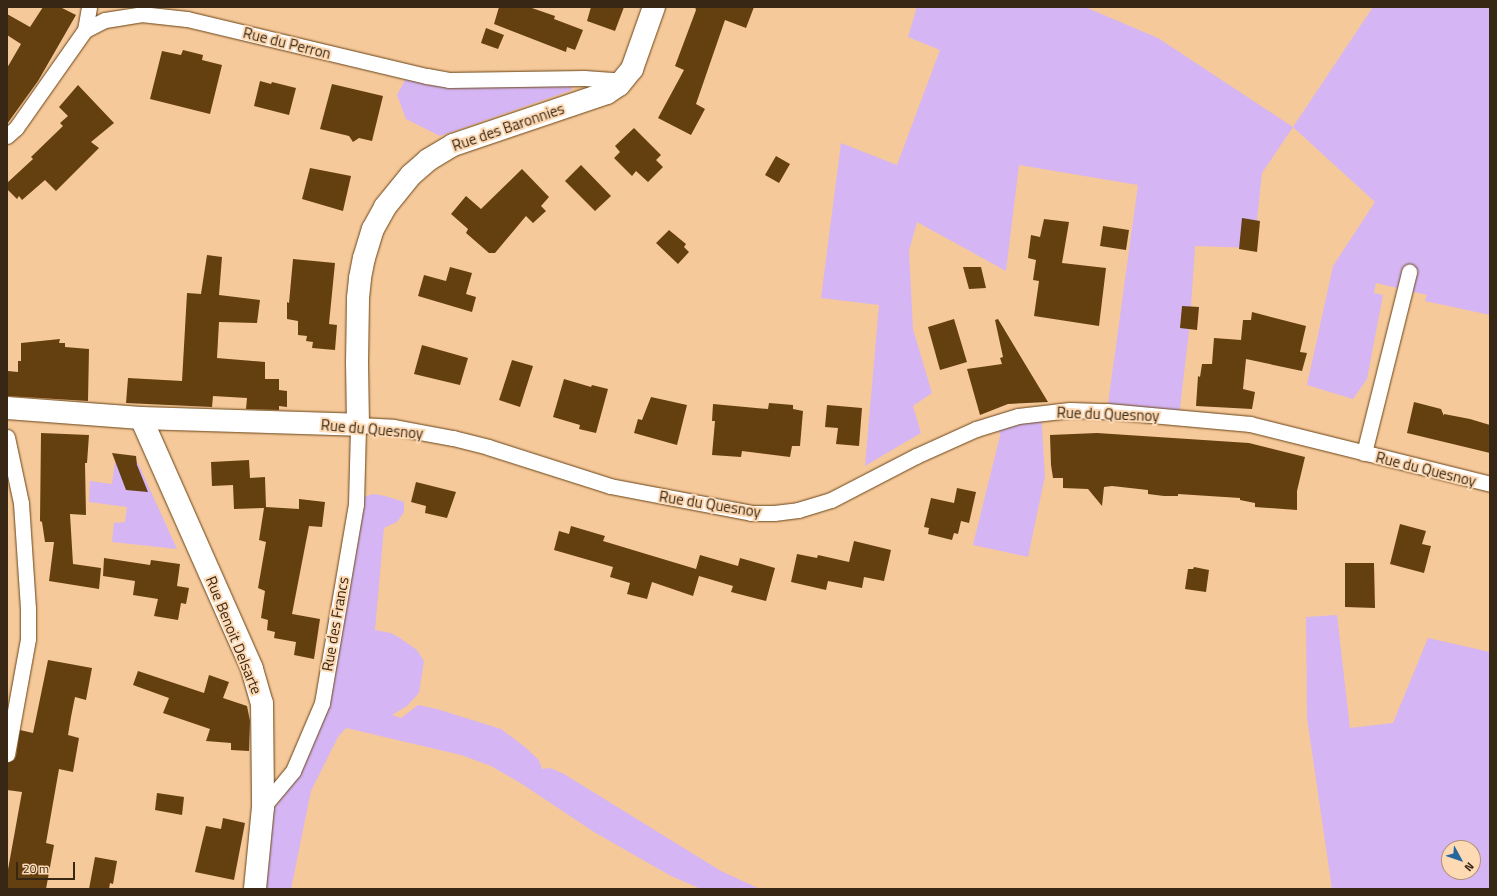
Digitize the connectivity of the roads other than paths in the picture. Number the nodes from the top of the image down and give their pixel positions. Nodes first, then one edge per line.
1 (89, 7) edge
2 (654, 7) edge
3 (85, 30) junction
4 (623, 81) junction
5 (7, 136) edge
6 (1409, 272) dead end
7 (7, 408) edge
8 (141, 418) junction
9 (358, 425) junction
10 (7, 437) edge
11 (1364, 453) junction
12 (1490, 484) edge
13 (7, 754) edge
14 (263, 807) junction
15 (255, 889) edge

1 - 3 street
2 - 4 street, Rue des Baronnies
3 - 4 street, Rue du Perron
3 - 5 street, Rue du Perron
4 - 9 street, Rue des Baronnies
6 - 11 street
7 - 8 street, Rue du Quesnoy
8 - 9 street, Rue du Quesnoy
8 - 14 street, Rue Benoit Delsarte
9 - 11 street, Rue du Quesnoy
9 - 14 street, Rue des Francs
10 - 13 street
11 - 12 street, Rue du Quesnoy
14 - 15 street, Rue Benoit Delsarte

